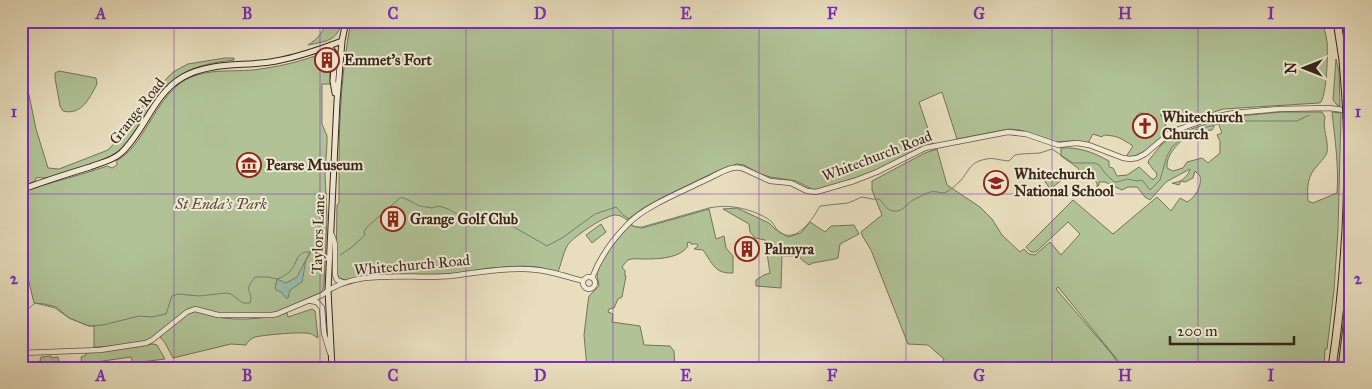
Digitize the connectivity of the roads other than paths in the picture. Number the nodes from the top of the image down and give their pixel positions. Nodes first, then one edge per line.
1 (346, 21) edge
2 (1337, 21) edge
3 (1348, 21) edge
4 (1351, 35) edge
5 (342, 41) junction
6 (317, 50) junction
7 (336, 101) junction
8 (1351, 111) edge
9 (21, 190) edge
10 (331, 232) junction
11 (592, 278) junction
12 (583, 281) junction
13 (346, 283) junction
14 (328, 290) junction
15 (1351, 293) edge
16 (308, 301) junction
17 (21, 353) edge
18 (332, 359) junction
19 (332, 368) edge
20 (1332, 368) edge
21 (1342, 368) edge

1 - 5 main road
2 - 20 highway, bridge
3 - 4 highway
5 - 6 main road, Grange Road
5 - 7 main road, Taylors Lane
6 - 7 main road
6 - 9 main road, Grange Road
7 - 10 main road, Taylors Lane
8 - 11 street, Whitechurch Road
10 - 13 street
10 - 14 main road, Taylors Lane
11 - 12 street
11 - 12 street, Whitechurch Road
12 - 13 street, Whitechurch Road
13 - 14 street, Whitechurch Road
14 - 16 street, Whitechurch Road
14 - 18 main road, Taylors Lane
15 - 21 highway
16 - 17 street, Whitechurch Road
16 - 18 street
18 - 19 main road, Taylors Lane

